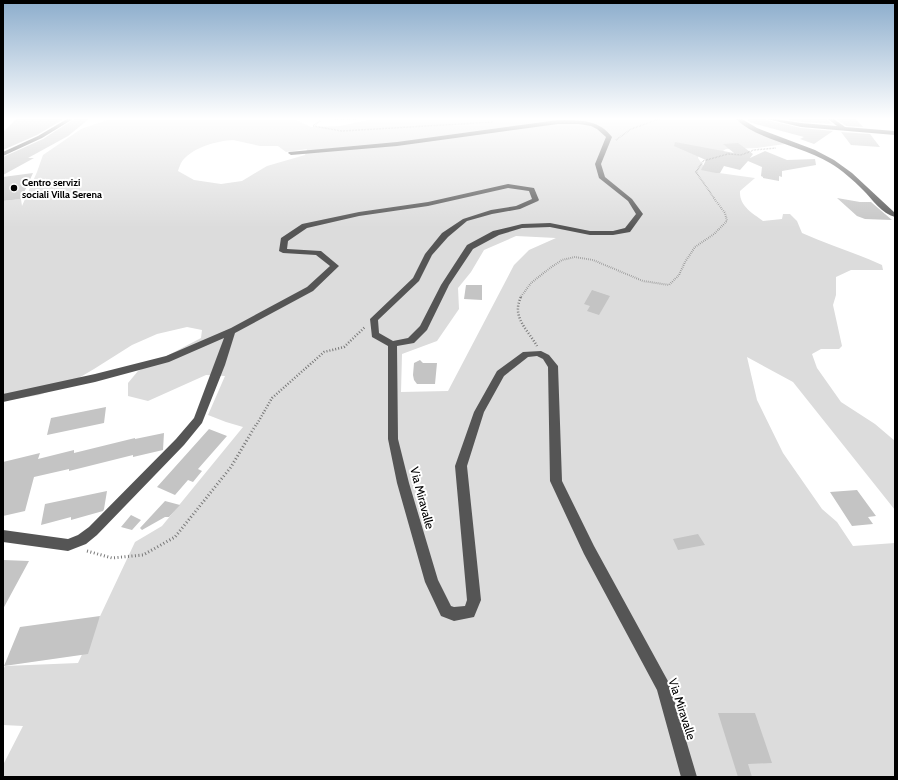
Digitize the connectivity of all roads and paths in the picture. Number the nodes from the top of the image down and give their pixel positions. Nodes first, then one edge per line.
1 (602, 155) edge
2 (723, 155) edge
3 (822, 155) edge
4 (895, 215) edge
5 (374, 319) junction
6 (231, 332) junction
7 (392, 344) junction
8 (538, 353) junction
9 (3, 398) edge
10 (3, 536) edge
11 (67, 545) junction
12 (690, 777) edge

1 - 7 street
2 - 8 path
3 - 4 street
5 - 6 street
5 - 7 street
5 - 11 path
6 - 9 street
6 - 11 street
7 - 8 street, Via Miravalle
8 - 12 street, Via Miravalle
10 - 11 street

